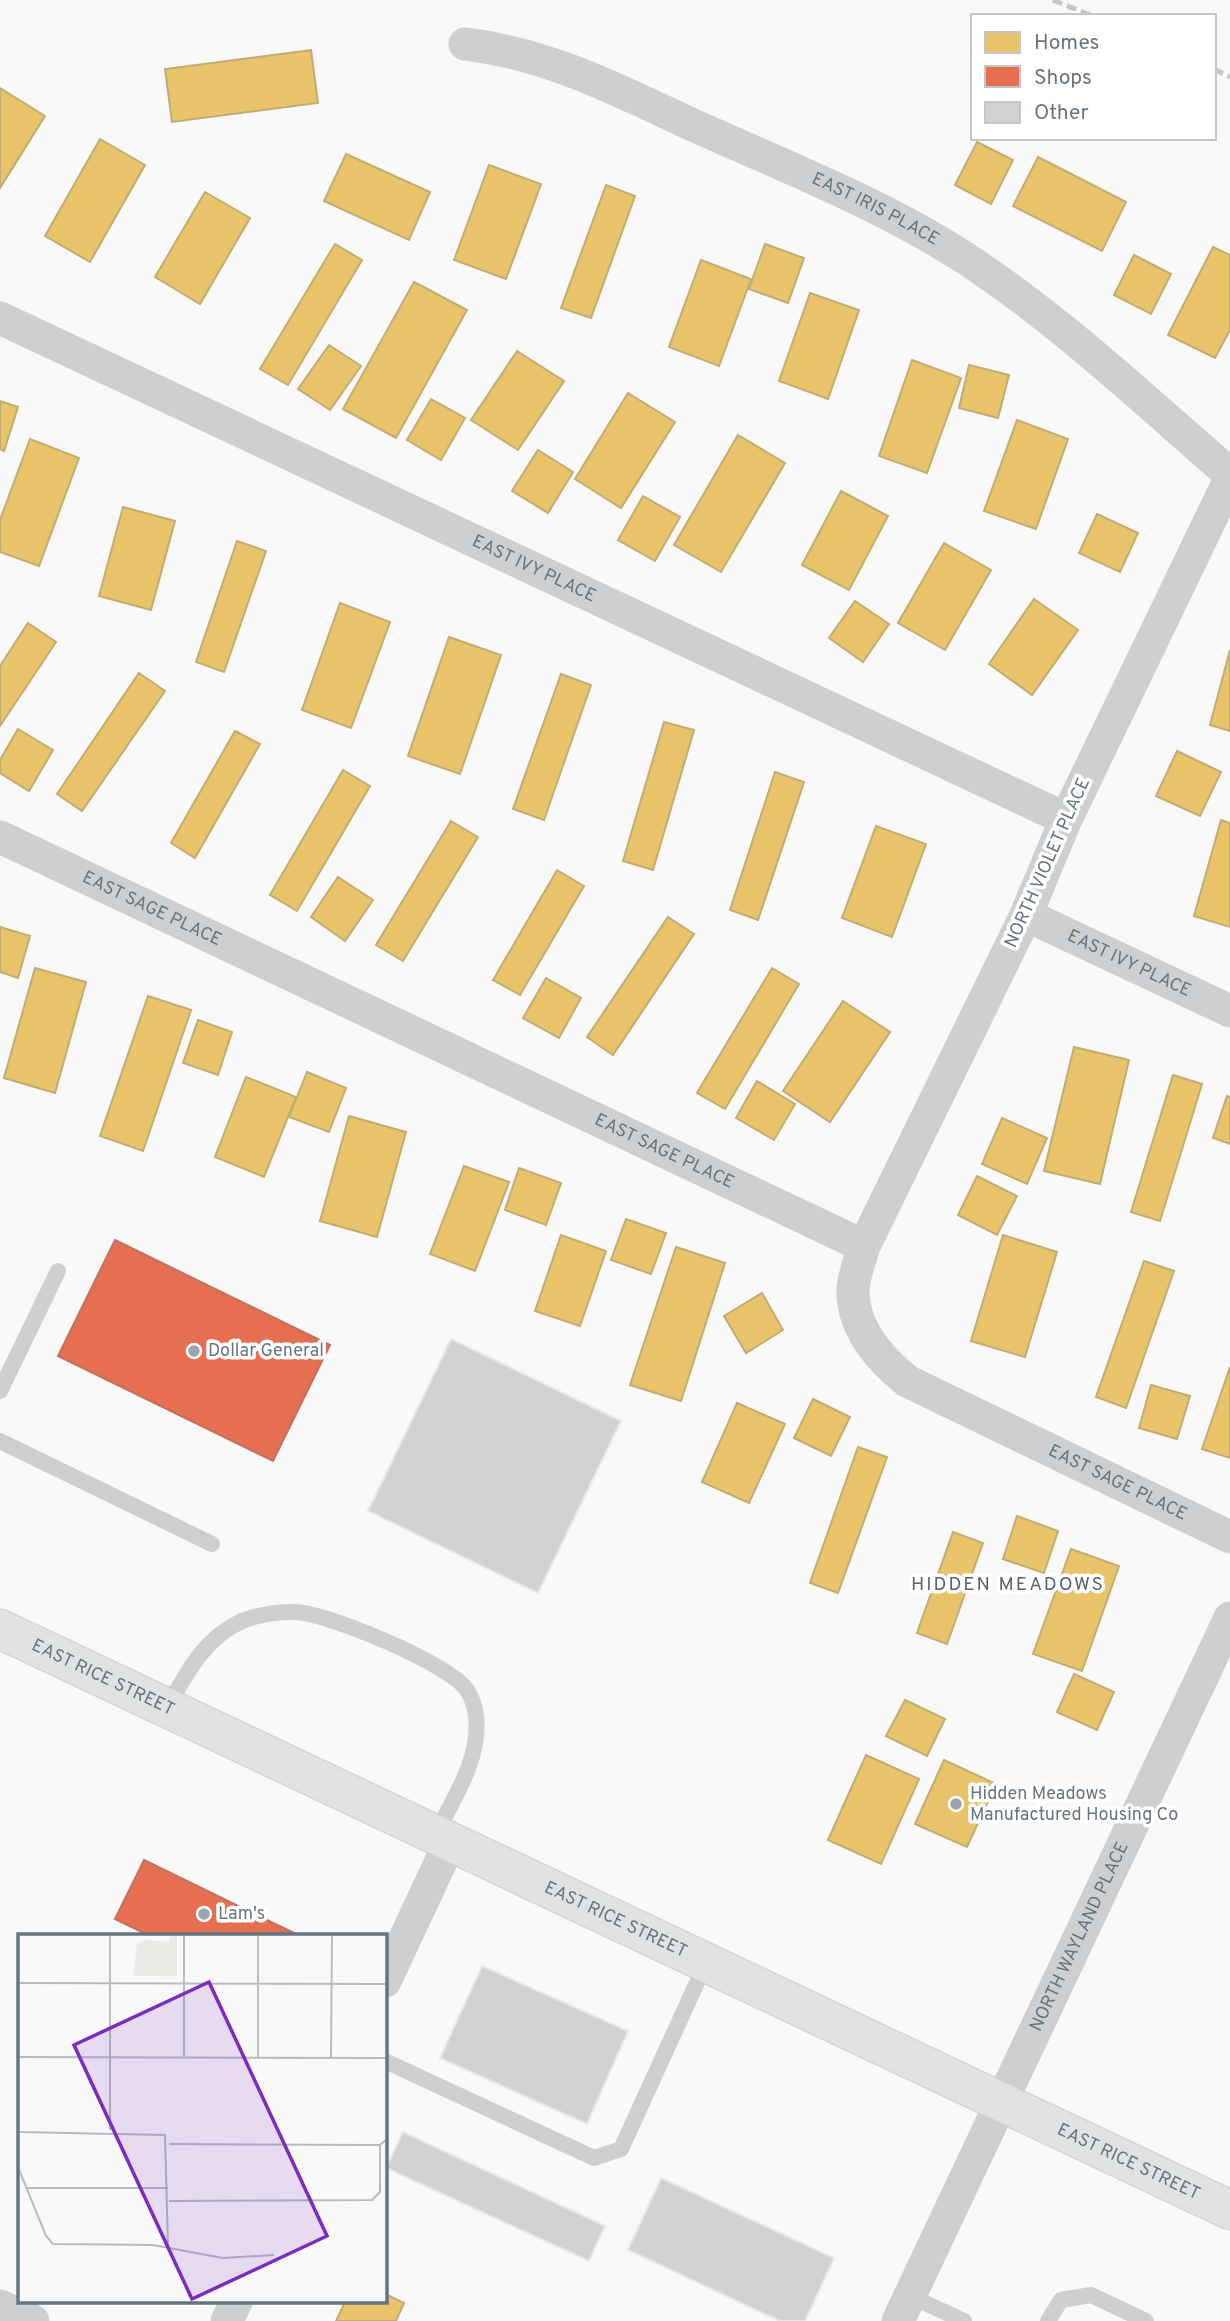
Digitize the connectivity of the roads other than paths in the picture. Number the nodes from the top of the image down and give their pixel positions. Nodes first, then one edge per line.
1 (465, 44) dead end
2 (0, 318) edge
3 (1230, 474) edge
4 (1230, 479) edge
5 (1066, 819) junction
6 (0, 837) edge
7 (1026, 915) junction
8 (1230, 1012) edge
9 (864, 1246) junction
10 (58, 1271) dead end
11 (0, 1391) edge
12 (0, 1441) edge
13 (1230, 1537) edge
14 (212, 1544) dead end
15 (1230, 1618) edge
16 (0, 1629) edge
17 (167, 1708) junction
18 (443, 1838) junction
19 (705, 1965) junction
20 (387, 1976) edge
21 (387, 2062) edge
22 (1001, 2104) junction
23 (1230, 2210) edge
24 (235, 2304) edge
25 (0, 2305) edge
26 (904, 2309) edge
27 (33, 2321) edge
28 (227, 2321) edge
29 (964, 2321) edge
30 (1048, 2321) edge
31 (1146, 2321) edge

1 - 3 street, EAST IRIS PLACE
2 - 5 street, EAST IVY PLACE
4 - 5 street, NORTH VIOLET PLACE
5 - 7 street, NORTH VIOLET PLACE
6 - 9 street, EAST SAGE PLACE
7 - 8 street, EAST IVY PLACE
7 - 9 street, NORTH VIOLET PLACE
9 - 13 street, EAST SAGE PLACE
10 - 11 lane
12 - 14 lane
15 - 22 street, NORTH WAYLAND PLACE
16 - 17 main road, EAST RICE STREET
17 - 18 main road, EAST RICE STREET
17 - 18 lane
18 - 19 main road, EAST RICE STREET
18 - 20 street
19 - 21 lane
19 - 22 main road, EAST RICE STREET
22 - 23 main road, EAST RICE STREET
22 - 26 street, NORTH WAYLAND PLACE
24 - 28 street
25 - 27 street
26 - 29 lane
30 - 31 lane

